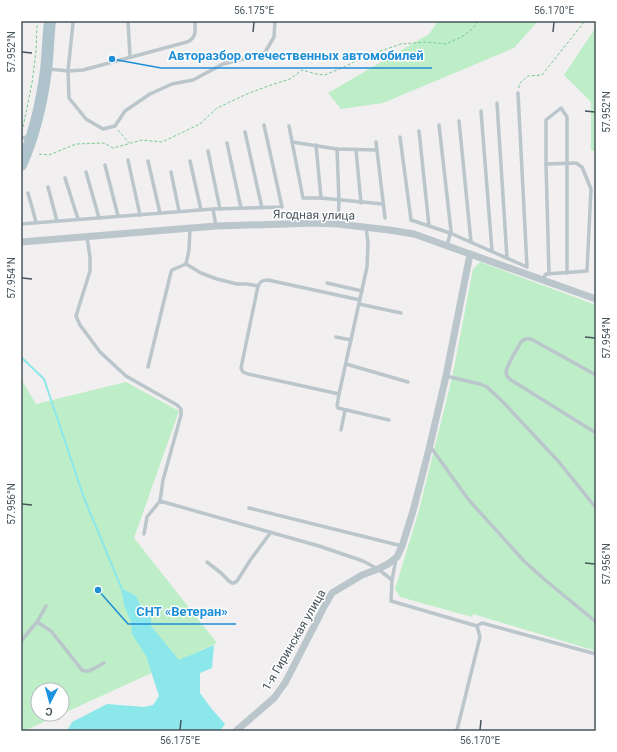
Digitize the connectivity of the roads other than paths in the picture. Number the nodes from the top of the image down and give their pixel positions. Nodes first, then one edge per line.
1 (50, 21) edge
2 (128, 21) edge
3 (195, 21) edge
4 (275, 21) edge
5 (73, 23) dead end
6 (130, 57) junction
7 (46, 68) junction
8 (68, 71) junction
9 (518, 92) road end
10 (497, 102) dead end
11 (481, 111) dead end
12 (459, 121) dead end
13 (264, 125) dead end
14 (439, 125) dead end
15 (289, 126) dead end
16 (245, 132) dead end
17 (419, 132) dead end
18 (24, 137) edge
19 (400, 137) dead end
20 (292, 142) junction
21 (376, 142) dead end
22 (226, 143) dead end
23 (316, 145) junction
24 (337, 149) junction
25 (356, 150) junction
26 (377, 150) junction
27 (208, 152) dead end
28 (128, 160) dead end
29 (148, 161) dead end
30 (190, 161) dead end
31 (546, 164) junction
32 (567, 164) junction
33 (21, 165) edge
34 (105, 165) dead end
35 (86, 172) dead end
36 (171, 172) dead end
37 (65, 178) dead end
38 (48, 187) dead end
39 (28, 193) dead end
40 (322, 198) junction
41 (339, 200) junction
42 (361, 203) junction
43 (383, 204) junction
44 (241, 208) junction
45 (262, 208) junction
46 (213, 209) junction
47 (220, 209) junction
48 (200, 210) junction
49 (179, 212) junction
50 (160, 213) junction
51 (140, 214) junction
52 (118, 216) junction
53 (99, 218) junction
54 (385, 218) dead end
55 (78, 219) junction
56 (57, 221) junction
57 (36, 222) junction
58 (21, 224) edge
59 (338, 224) junction
60 (216, 226) junction
61 (429, 226) junction
62 (366, 227) junction
63 (190, 228) junction
64 (450, 233) junction
65 (87, 237) junction
66 (21, 242) edge
67 (471, 242) junction
68 (447, 245) junction
69 (492, 251) junction
70 (470, 254) junction
71 (507, 258) junction
72 (186, 264) junction
73 (567, 273) junction
74 (549, 274) junction
75 (543, 279) junction
76 (327, 283) dead end
77 (258, 286) junction
78 (362, 291) junction
79 (596, 299) edge
80 (359, 302) junction
81 (401, 313) dead end
82 (336, 337) dead end
83 (351, 340) junction
84 (346, 364) junction
85 (148, 367) dead end
86 (596, 375) edge
87 (446, 376) junction
88 (408, 382) dead end
89 (339, 394) junction
90 (345, 410) junction
91 (390, 420) dead end
92 (341, 430) dead end
93 (596, 433) edge
94 (430, 445) junction
95 (160, 501) junction
96 (249, 508) dead end
97 (596, 508) edge
98 (270, 532) junction
99 (144, 534) dead end
100 (402, 546) junction
101 (397, 557) junction
102 (207, 562) dead end
103 (378, 570) junction
104 (392, 580) junction
105 (46, 606) dead end
106 (37, 622) junction
107 (596, 622) edge
108 (477, 626) junction
109 (21, 641) edge
110 (596, 654) edge
111 (104, 663) dead end
112 (457, 730) dead end
113 (236, 731) edge

1 - 7 main road
2 - 6 lane
3 - 6 lane
4 - 8 lane
5 - 8 lane
6 - 8 lane
7 - 8 lane
7 - 18 main road
9 - 71 lane
10 - 71 lane
11 - 69 lane
12 - 67 lane
13 - 45 lane
14 - 64 lane
15 - 20 lane
16 - 45 lane
17 - 61 lane
18 - 33 main road
19 - 61 lane
20 - 23 lane
20 - 40 lane
21 - 26 lane
22 - 44 lane
23 - 24 lane
23 - 40 lane
24 - 25 lane
24 - 41 lane
25 - 26 lane
25 - 42 lane
26 - 43 lane
27 - 47 lane
28 - 51 lane
29 - 50 lane
30 - 48 lane
31 - 32 lane
31 - 32 lane
31 - 74 lane
32 - 73 lane
32 - 73 lane
34 - 52 lane
35 - 53 lane
36 - 49 lane
37 - 55 lane
38 - 56 lane
39 - 57 lane
40 - 41 lane
41 - 42 lane
41 - 59 lane
42 - 43 lane
43 - 54 lane
44 - 45 lane
44 - 47 lane
46 - 47 lane
46 - 48 lane
46 - 60 lane
48 - 49 lane
49 - 50 lane
50 - 51 lane
51 - 52 lane
52 - 53 lane
53 - 55 lane
55 - 56 lane
56 - 57 lane
57 - 58 lane
59 - 60 street, Ягодная улица
59 - 62 street, Ягодная улица
60 - 63 street, Ягодная улица
61 - 64 lane
62 - 68 street, Ягодная улица
62 - 78 lane
63 - 65 street, Ягодная улица
63 - 72 lane
64 - 67 lane
64 - 68 lane
65 - 66 street, Ягодная улица
65 - 95 lane
67 - 69 lane
68 - 70 street, Ягодная улица
69 - 71 lane
70 - 75 street, Ягодная улица
70 - 87 street
72 - 77 lane
72 - 85 lane
73 - 74 lane
74 - 75 lane
75 - 79 street, Ягодная улица
76 - 78 lane
77 - 80 lane
77 - 89 lane
78 - 80 lane
80 - 81 lane
80 - 83 lane
82 - 83 lane
83 - 84 lane
84 - 88 lane
84 - 89 lane
86 - 93 lane
87 - 94 street
87 - 97 lane
89 - 90 lane
90 - 91 lane
90 - 92 lane
94 - 100 street
94 - 107 lane
95 - 98 lane
95 - 99 lane
96 - 100 lane
98 - 102 lane
98 - 103 lane
100 - 101 street
101 - 103 street, 1-я Гиринская улица
101 - 104 lane
103 - 104 lane
103 - 113 street, 1-я Гиринская улица
104 - 108 lane
105 - 106 lane
106 - 109 lane
106 - 111 lane
108 - 110 lane
108 - 112 lane

